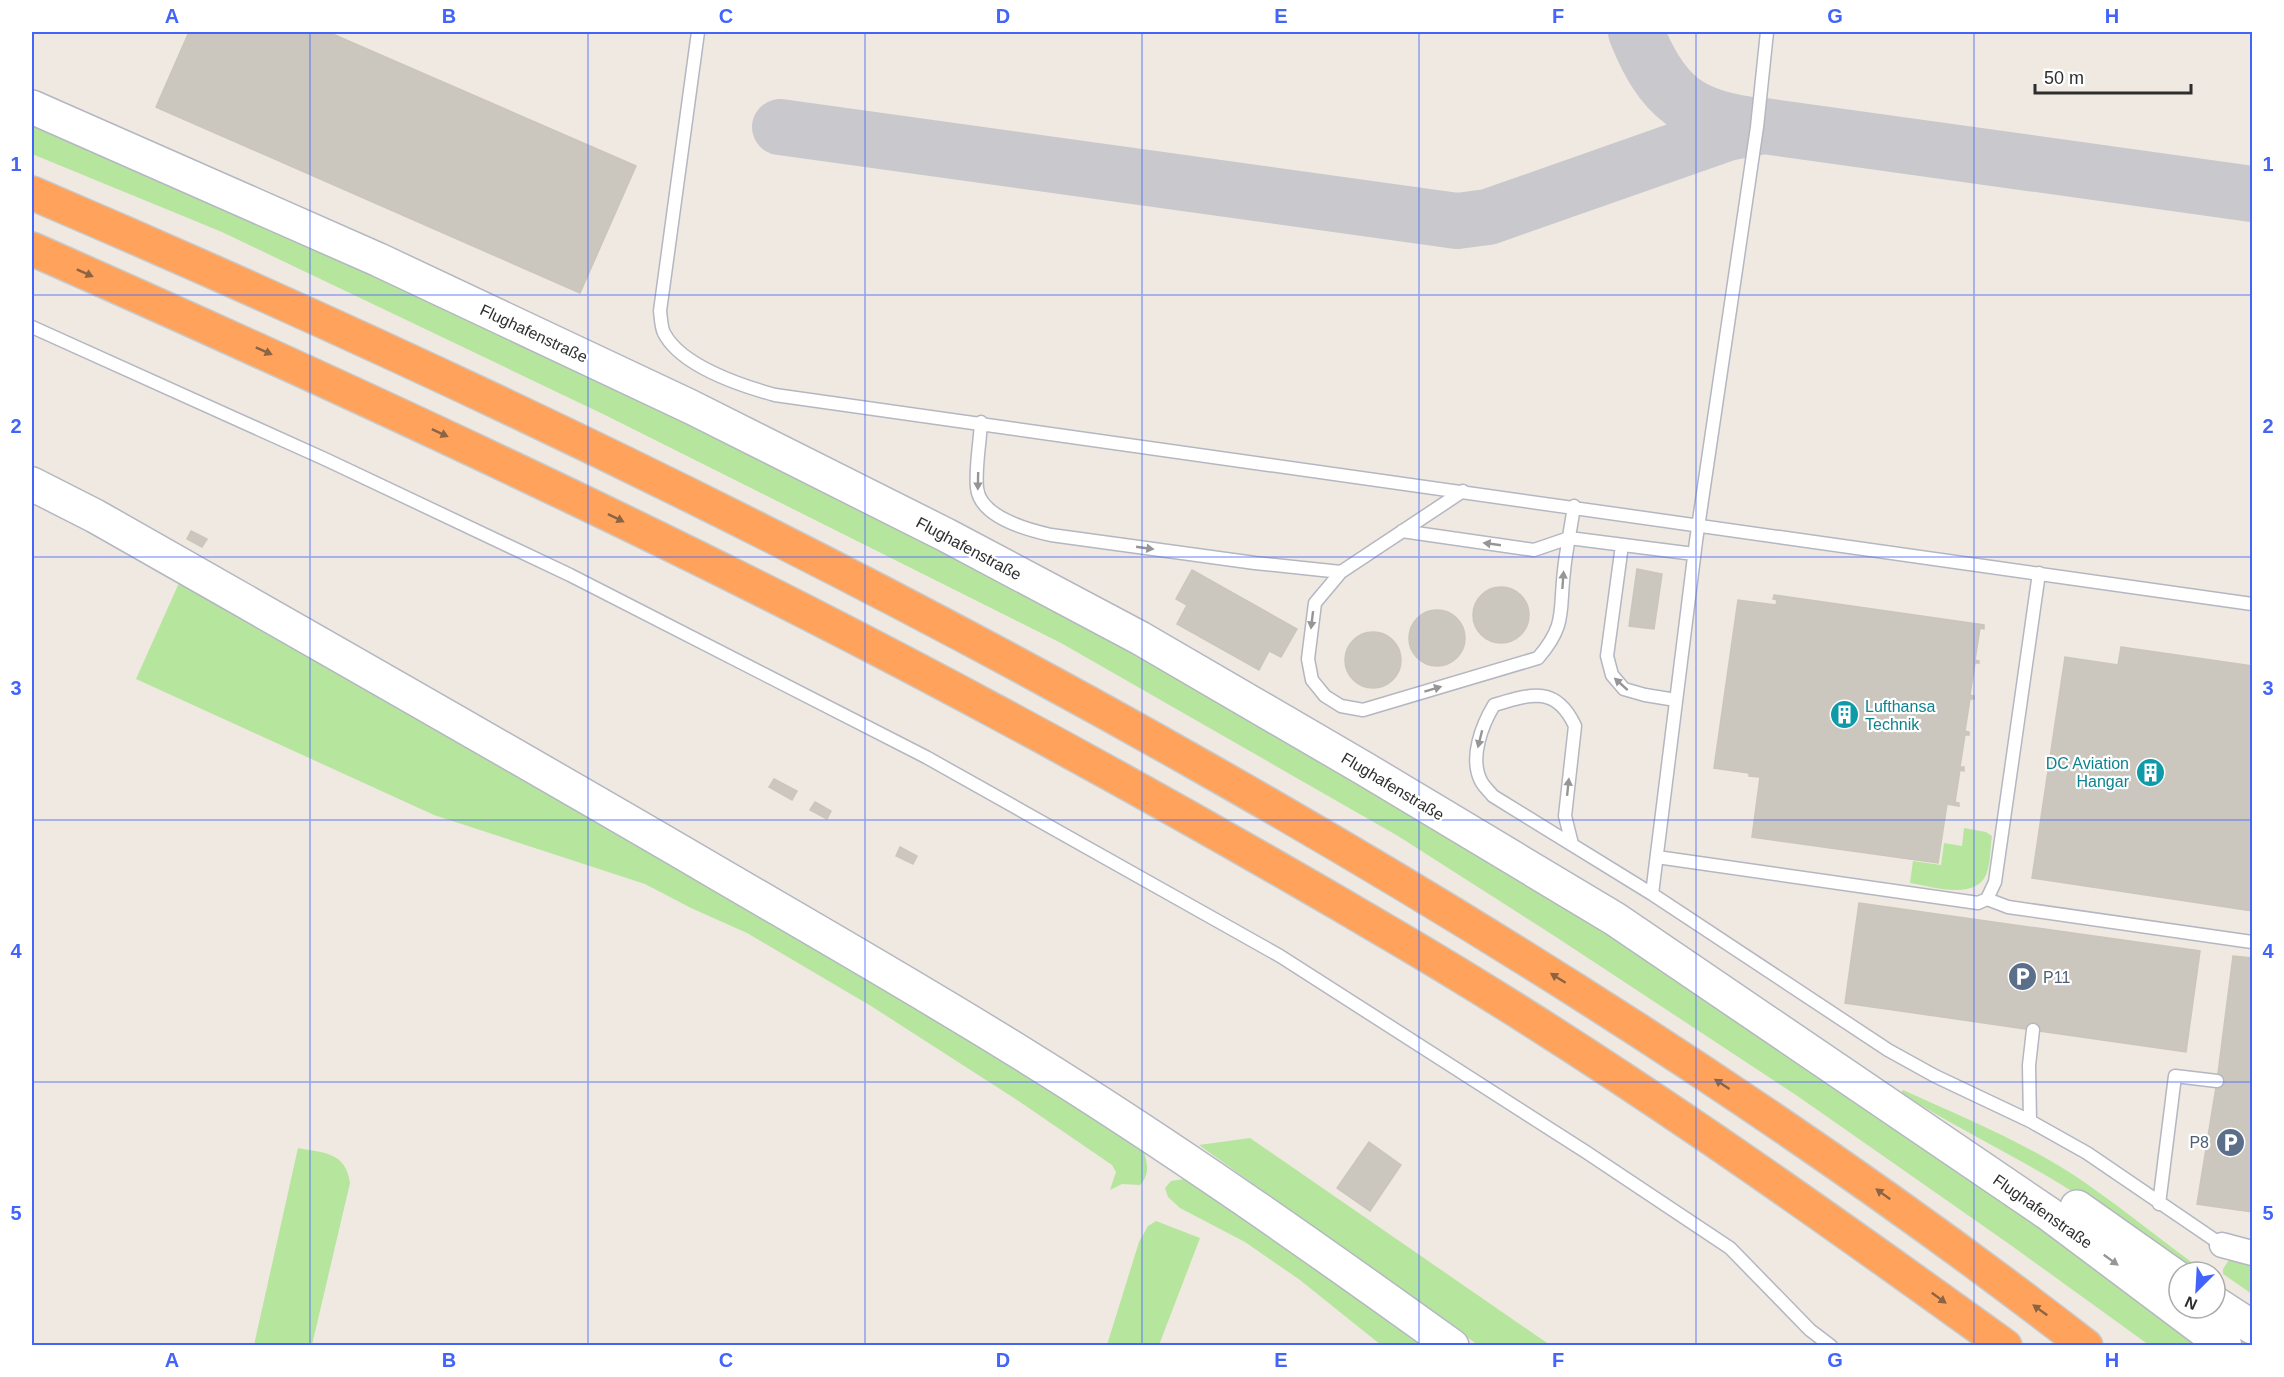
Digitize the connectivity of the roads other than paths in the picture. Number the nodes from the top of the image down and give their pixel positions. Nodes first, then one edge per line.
1 (698, 32) edge
2 (1767, 32) edge
3 (32, 107) edge
4 (32, 193) edge
5 (32, 249) edge
6 (32, 327) edge
7 (981, 422) junction
8 (32, 483) edge
9 (1463, 490) junction
10 (1574, 506) junction
11 (1698, 524) junction
12 (1402, 531) junction
13 (1569, 538) junction
14 (1622, 545) junction
15 (1694, 554) junction
16 (1341, 572) junction
17 (2039, 573) junction
18 (2253, 604) edge
19 (1676, 700) junction
20 (1572, 844) junction
21 (1656, 857) junction
22 (1652, 894) junction
23 (1987, 899) junction
24 (2253, 942) edge
25 (2033, 1030) dead end
26 (2217, 1081) dead end
27 (1856, 1083) junction
28 (2030, 1121) junction
29 (2159, 1204) junction
30 (2222, 1245) joint
31 (2253, 1252) edge
32 (2167, 1270) edge
33 (2227, 1311) edge
34 (2253, 1327) edge
35 (1452, 1346) edge
36 (1831, 1346) edge
37 (2006, 1346) edge
38 (2086, 1346) edge
39 (2225, 1346) edge

1 - 7 lane
2 - 11 lane
3 - 27 main road, Flughafenstraße
38 -> 4 highway
5 -> 37 highway
6 - 36 lane
7 - 9 lane
7 -> 16 lane
8 - 35 main road
9 - 10 lane
9 - 12 lane
10 - 11 lane
10 - 13 lane
11 - 15 lane
11 - 17 lane
13 -> 12 lane
12 - 16 lane
13 - 14 lane
16 -> 13 lane
14 - 15 lane
19 -> 14 lane
15 - 19 lane
17 - 18 lane
17 - 23 lane
19 - 21 lane
20 -> 20 lane
20 - 22 lane
21 - 22 lane
21 - 23 lane
22 - 28 lane
23 - 24 lane
25 - 28 lane
26 - 29 lane
27 - 32 main road, Flughafenstraße
27 -> 39 main road, Flughafenstraße
28 - 29 lane
29 - 30 lane
30 - 31 street
33 - 34 main road

